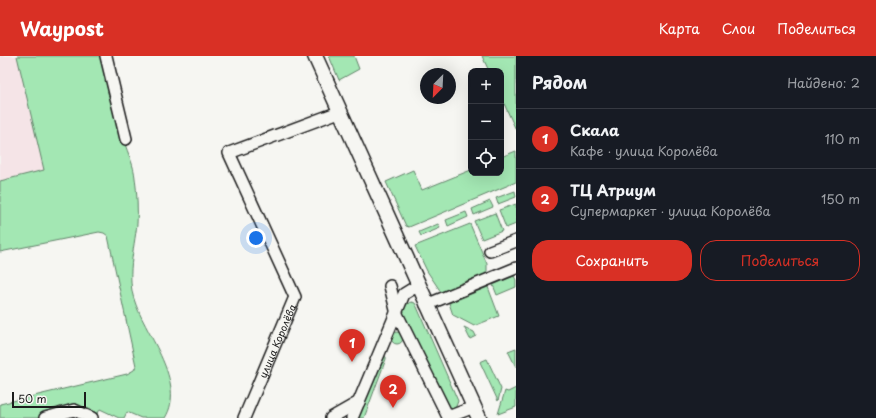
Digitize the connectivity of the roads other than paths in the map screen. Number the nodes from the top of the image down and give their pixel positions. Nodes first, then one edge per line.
1 (106, 56) edge
2 (315, 56) edge
3 (340, 112) junction
4 (126, 139) dead end
5 (516, 241) edge
6 (490, 251) dead end
7 (516, 268) edge
8 (390, 286) dead end
9 (418, 286) junction
10 (426, 305) junction
11 (397, 314) junction
12 (359, 402) junction
13 (476, 412) edge
14 (45, 418) edge
15 (92, 418) edge
16 (244, 418) edge
17 (331, 418) edge
18 (352, 418) edge

1 - 4 street
2 - 3 main road
3 - 9 main road
3 - 16 street, улица Королёва
5 - 6 street
7 - 10 street
8 - 11 street
9 - 10 main road
9 - 11 street
10 - 13 main road
11 - 12 street
11 - 13 street
12 - 17 street
12 - 18 street
14 - 15 street

